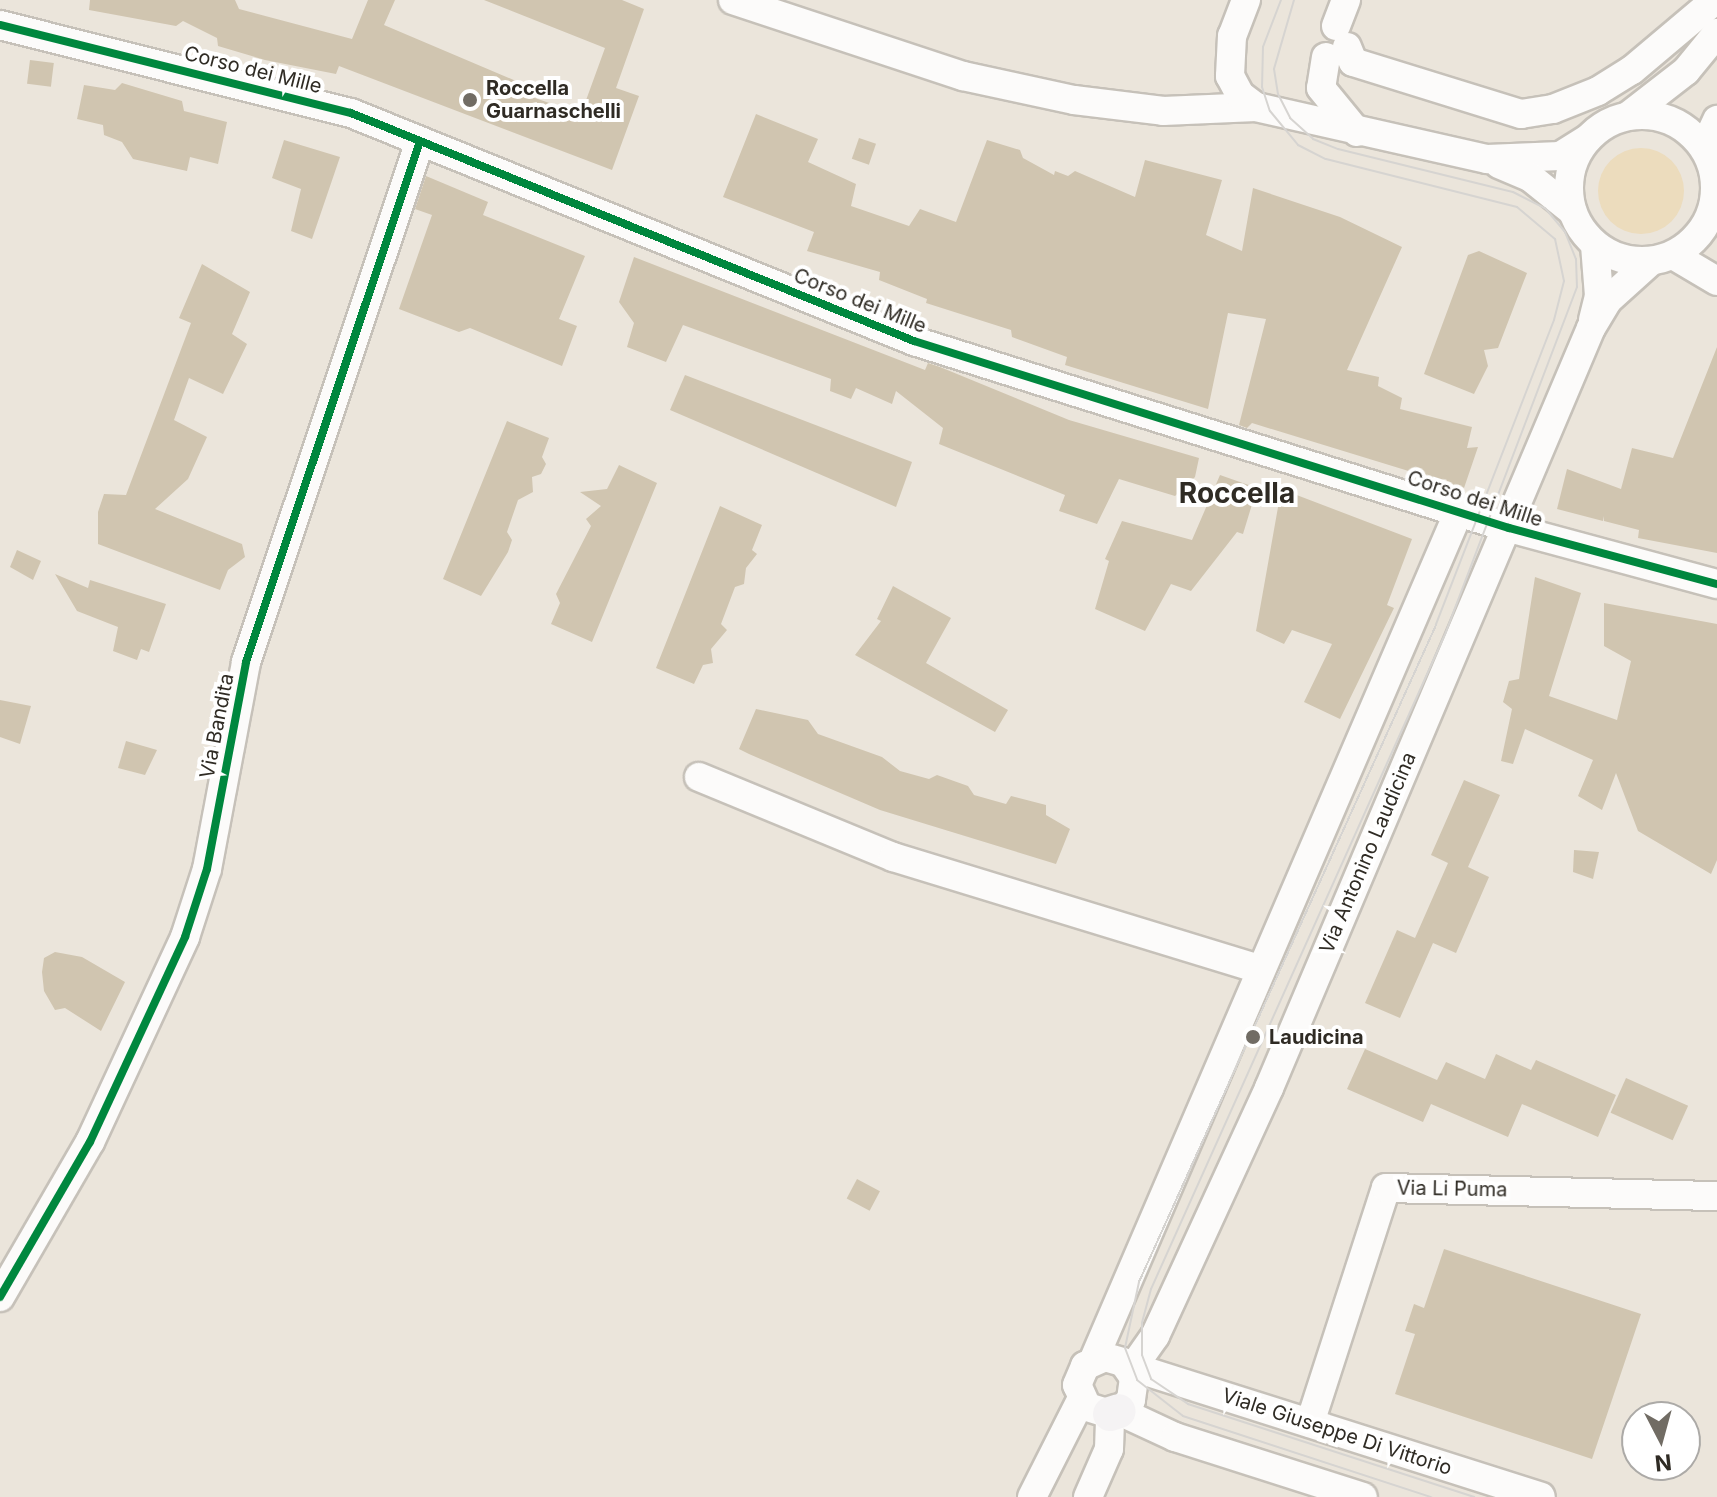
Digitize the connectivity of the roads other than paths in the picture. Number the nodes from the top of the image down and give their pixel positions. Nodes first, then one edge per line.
1 (733, 0) edge
2 (1246, 0) edge
3 (1715, 0) edge
4 (0, 25) edge
5 (1339, 32) edge
6 (1717, 33) edge
7 (1256, 107) junction
8 (1628, 116) junction
9 (1717, 120) edge
10 (1357, 132) junction
11 (1587, 139) junction
12 (420, 141) junction
13 (1704, 148) junction
14 (1487, 159) junction
15 (1716, 177) edge
16 (1572, 211) junction
17 (1595, 245) junction
18 (1662, 258) junction
19 (1717, 281) edge
20 (1591, 328) junction
21 (1459, 511) junction
22 (1509, 528) junction
23 (1717, 584) edge
24 (699, 777) dead end
25 (1259, 969) junction
26 (1717, 1196) edge
27 (0, 1297) edge
28 (1094, 1359) junction
29 (1132, 1372) junction
30 (1103, 1408) junction
31 (1310, 1423) junction
32 (1293, 1486) edge
33 (1032, 1497) edge
34 (1088, 1497) edge
35 (1363, 1497) edge
36 (1541, 1497) edge

1 - 7 street
2 - 7 street
3 - 5 street
4 - 12 street, Corso dei Mille
5 - 10 street
6 - 8 street
7 - 10 street
8 - 11 street
8 - 13 street
9 - 13 street
10 - 14 street
11 - 14 street
11 - 16 street
12 - 21 street, Corso dei Mille
12 - 27 street, Via Bandita
13 - 15 street
14 - 16 street
15 - 18 street
16 - 17 street
17 - 18 street
17 - 20 street
18 - 19 street
18 - 20 street
20 - 22 street, Via Antonino Laudicina
21 - 22 street, Corso dei Mille
21 - 25 street
22 - 23 street, Corso dei Mille
22 - 29 street, Via Antonino Laudicina
24 - 25 street
25 - 28 street
26 - 31 street, Via Li Puma
28 - 29 street
28 - 30 street
29 - 30 street
29 - 31 street, Viale Giuseppe Di Vittorio
30 - 32 street
30 - 33 street
30 - 34 street
31 - 36 street, Viale Giuseppe Di Vittorio
32 - 35 street

